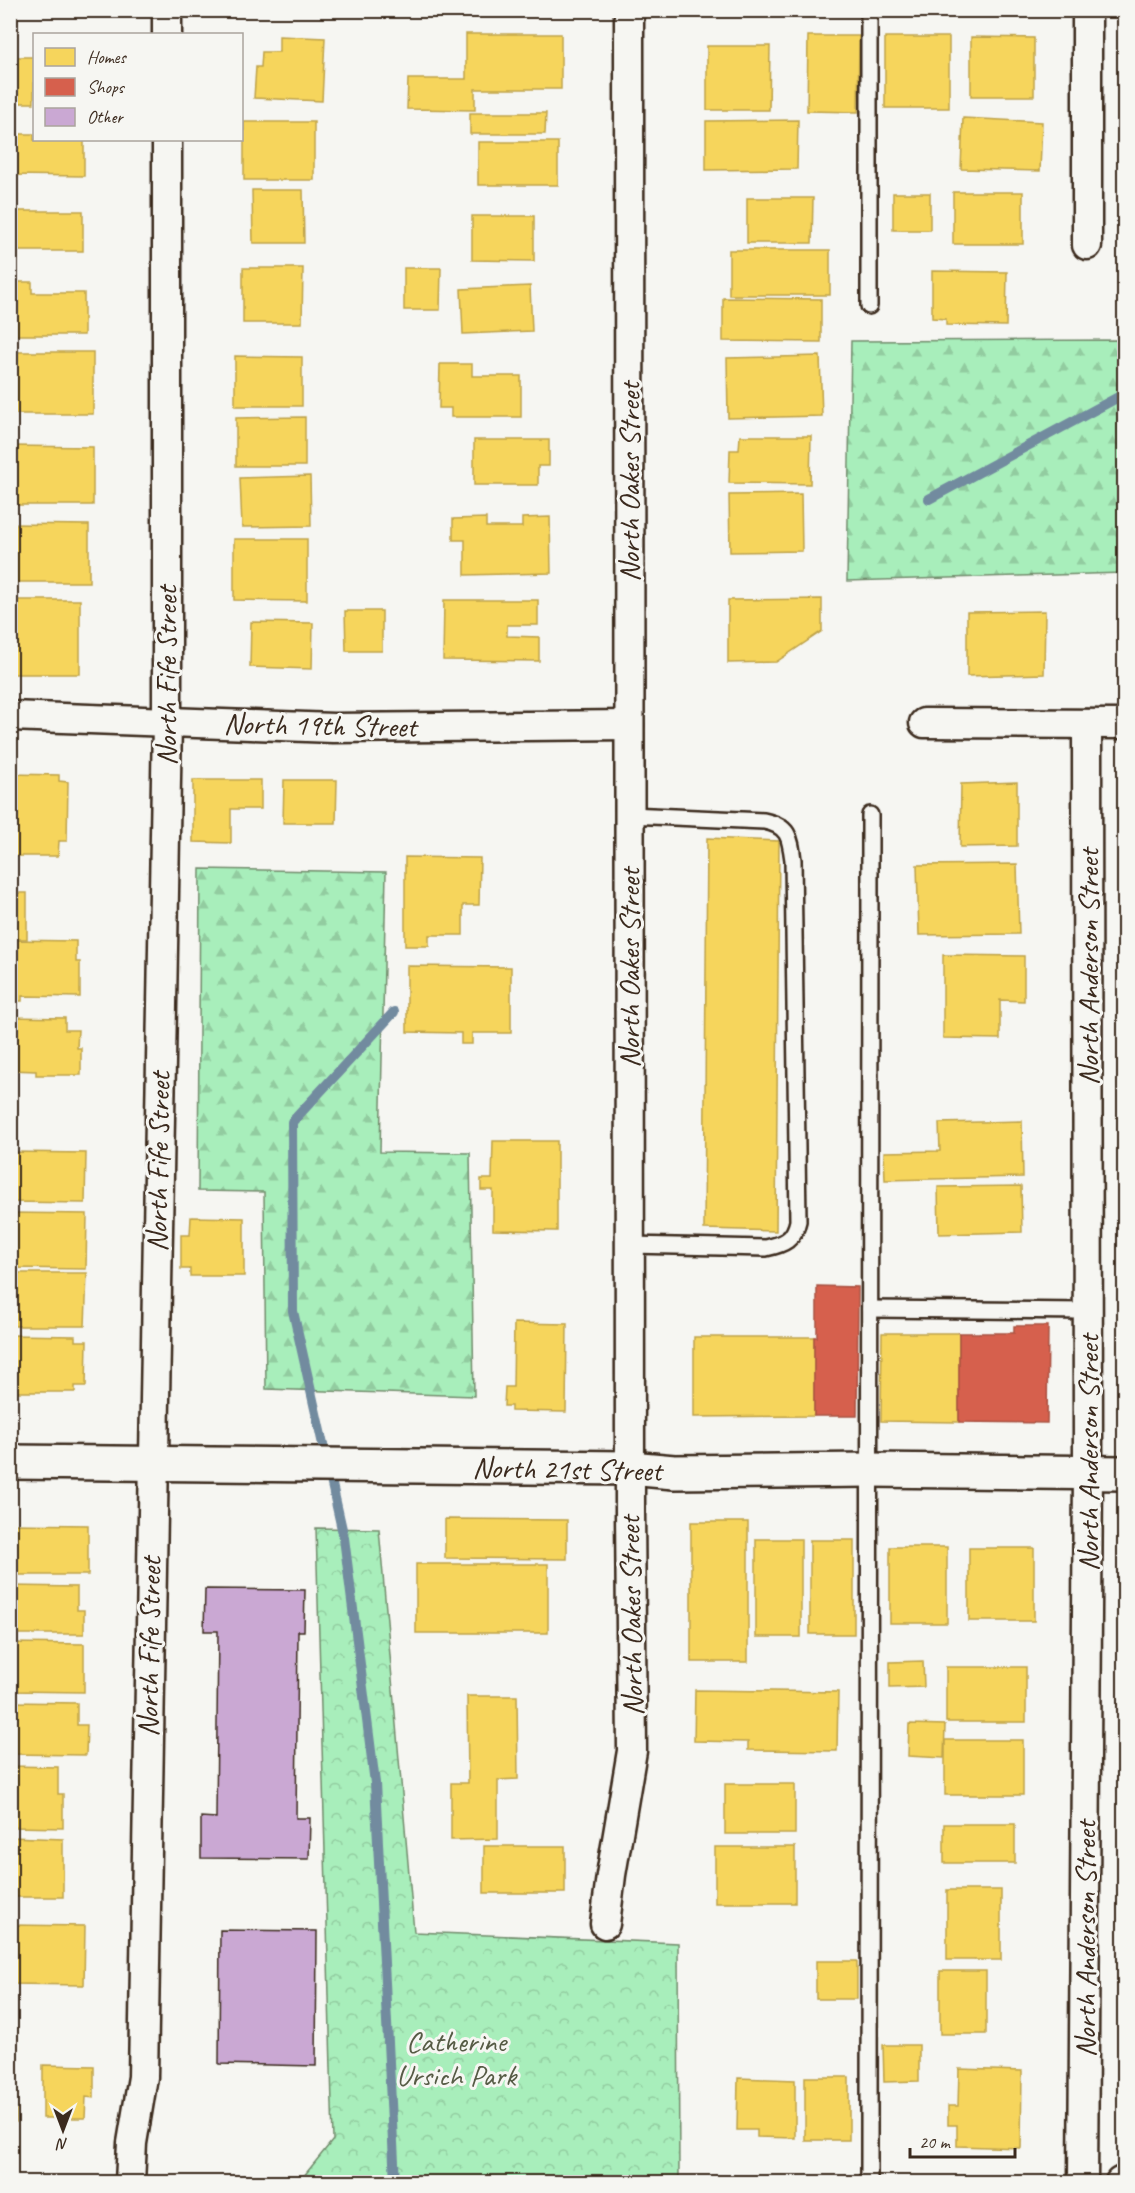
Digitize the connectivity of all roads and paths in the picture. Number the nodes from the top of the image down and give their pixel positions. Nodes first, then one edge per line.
1 (167, 10) edge
2 (629, 10) edge
3 (868, 10) edge
4 (1086, 10) edge
5 (167, 33) edge
6 (167, 141) edge
7 (1086, 245) dead end
8 (869, 306) dead end
9 (10, 716) edge
10 (167, 722) junction
11 (924, 723) dead end
12 (1087, 724) junction
13 (1125, 724) edge
14 (629, 725) junction
15 (629, 815) junction
16 (870, 815) dead end
17 (630, 1245) junction
18 (870, 1309) junction
19 (1088, 1311) junction
20 (10, 1462) edge
21 (164, 1463) junction
22 (630, 1468) junction
23 (870, 1470) junction
24 (1088, 1472) junction
25 (1125, 1473) edge
26 (605, 1924) dead end
27 (1125, 2180) edge
28 (130, 2182) edge
29 (869, 2182) edge
30 (1083, 2182) edge
31 (1120, 2182) edge

1 - 5 street
2 - 14 street, North Oakes Street
3 - 8 lane
4 - 7 street
6 - 10 street, North Fife Street
9 - 10 street, North 19th Street
10 - 14 street, North 19th Street
10 - 21 street, North Fife Street
11 - 12 street
12 - 13 street
12 - 19 street, North Anderson Street
14 - 15 street, North Oakes Street
15 - 17 street, North Oakes Street
15 - 17 lane
16 - 18 lane
17 - 22 street, North Oakes Street
18 - 19 lane
18 - 23 lane
19 - 24 street, North Anderson Street
20 - 21 main road, North 21st Street
21 - 22 main road, North 21st Street
21 - 28 street, North Fife Street
22 - 23 main road, North 21st Street
22 - 26 street, North Oakes Street
23 - 24 main road, North 21st Street
23 - 29 lane
24 - 25 main road, North 21st Street
24 - 30 street, North Anderson Street
27 - 31 street

